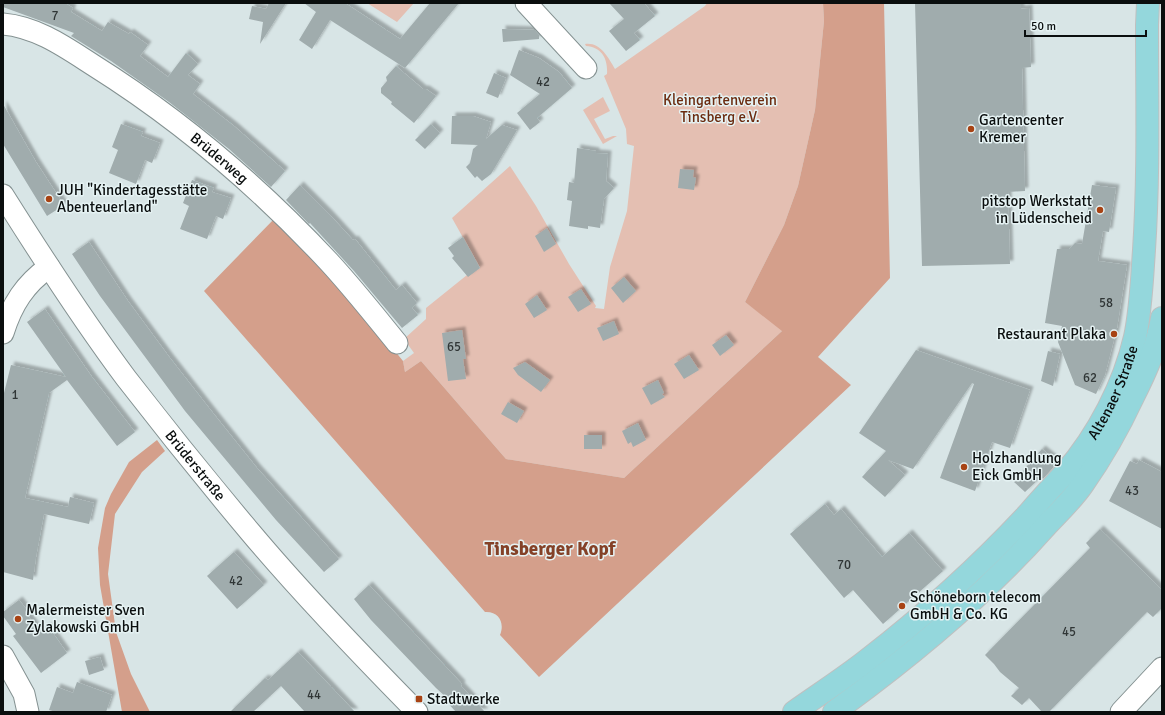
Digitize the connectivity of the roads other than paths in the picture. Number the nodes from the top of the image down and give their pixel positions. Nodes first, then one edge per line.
1 (526, 3) edge
2 (1148, 3) edge
3 (3, 24) edge
4 (1155, 26) edge
5 (586, 68) dead end
6 (3, 196) edge
7 (1154, 212) edge
8 (49, 267) junction
9 (1162, 318) edge
10 (3, 333) edge
11 (397, 343) dead end
12 (1004, 540) junction
13 (1020, 555) junction
14 (967, 576) junction
15 (982, 593) junction
16 (3, 656) edge
17 (864, 662) junction
18 (1162, 668) edge
19 (879, 679) junction
20 (830, 687) junction
21 (839, 708) edge
22 (28, 712) edge
23 (417, 712) edge
24 (794, 712) edge
25 (1121, 712) edge

1 - 5 street
2 - 4 main road, Altenaer Straße
3 - 11 street, Brüderweg
4 - 7 main road, Altenaer Straße
6 - 8 street, Brüderstraße
7 - 12 main road, Altenaer Straße
8 - 10 street
8 - 23 street, Brüderstraße
9 - 13 main road, Altenaer Straße
12 - 13 main road
12 - 14 main road, Altenaer Straße
13 - 15 main road, Altenaer Straße
14 - 15 main road
14 - 17 main road, Altenaer Straße
15 - 19 main road, Altenaer Straße
16 - 22 street
17 - 19 main road
17 - 20 main road, Altenaer Straße
18 - 25 street
19 - 21 main road, Altenaer Straße
20 - 21 main road, Altenaer Straße
20 - 24 main road, Altenaer Straße

